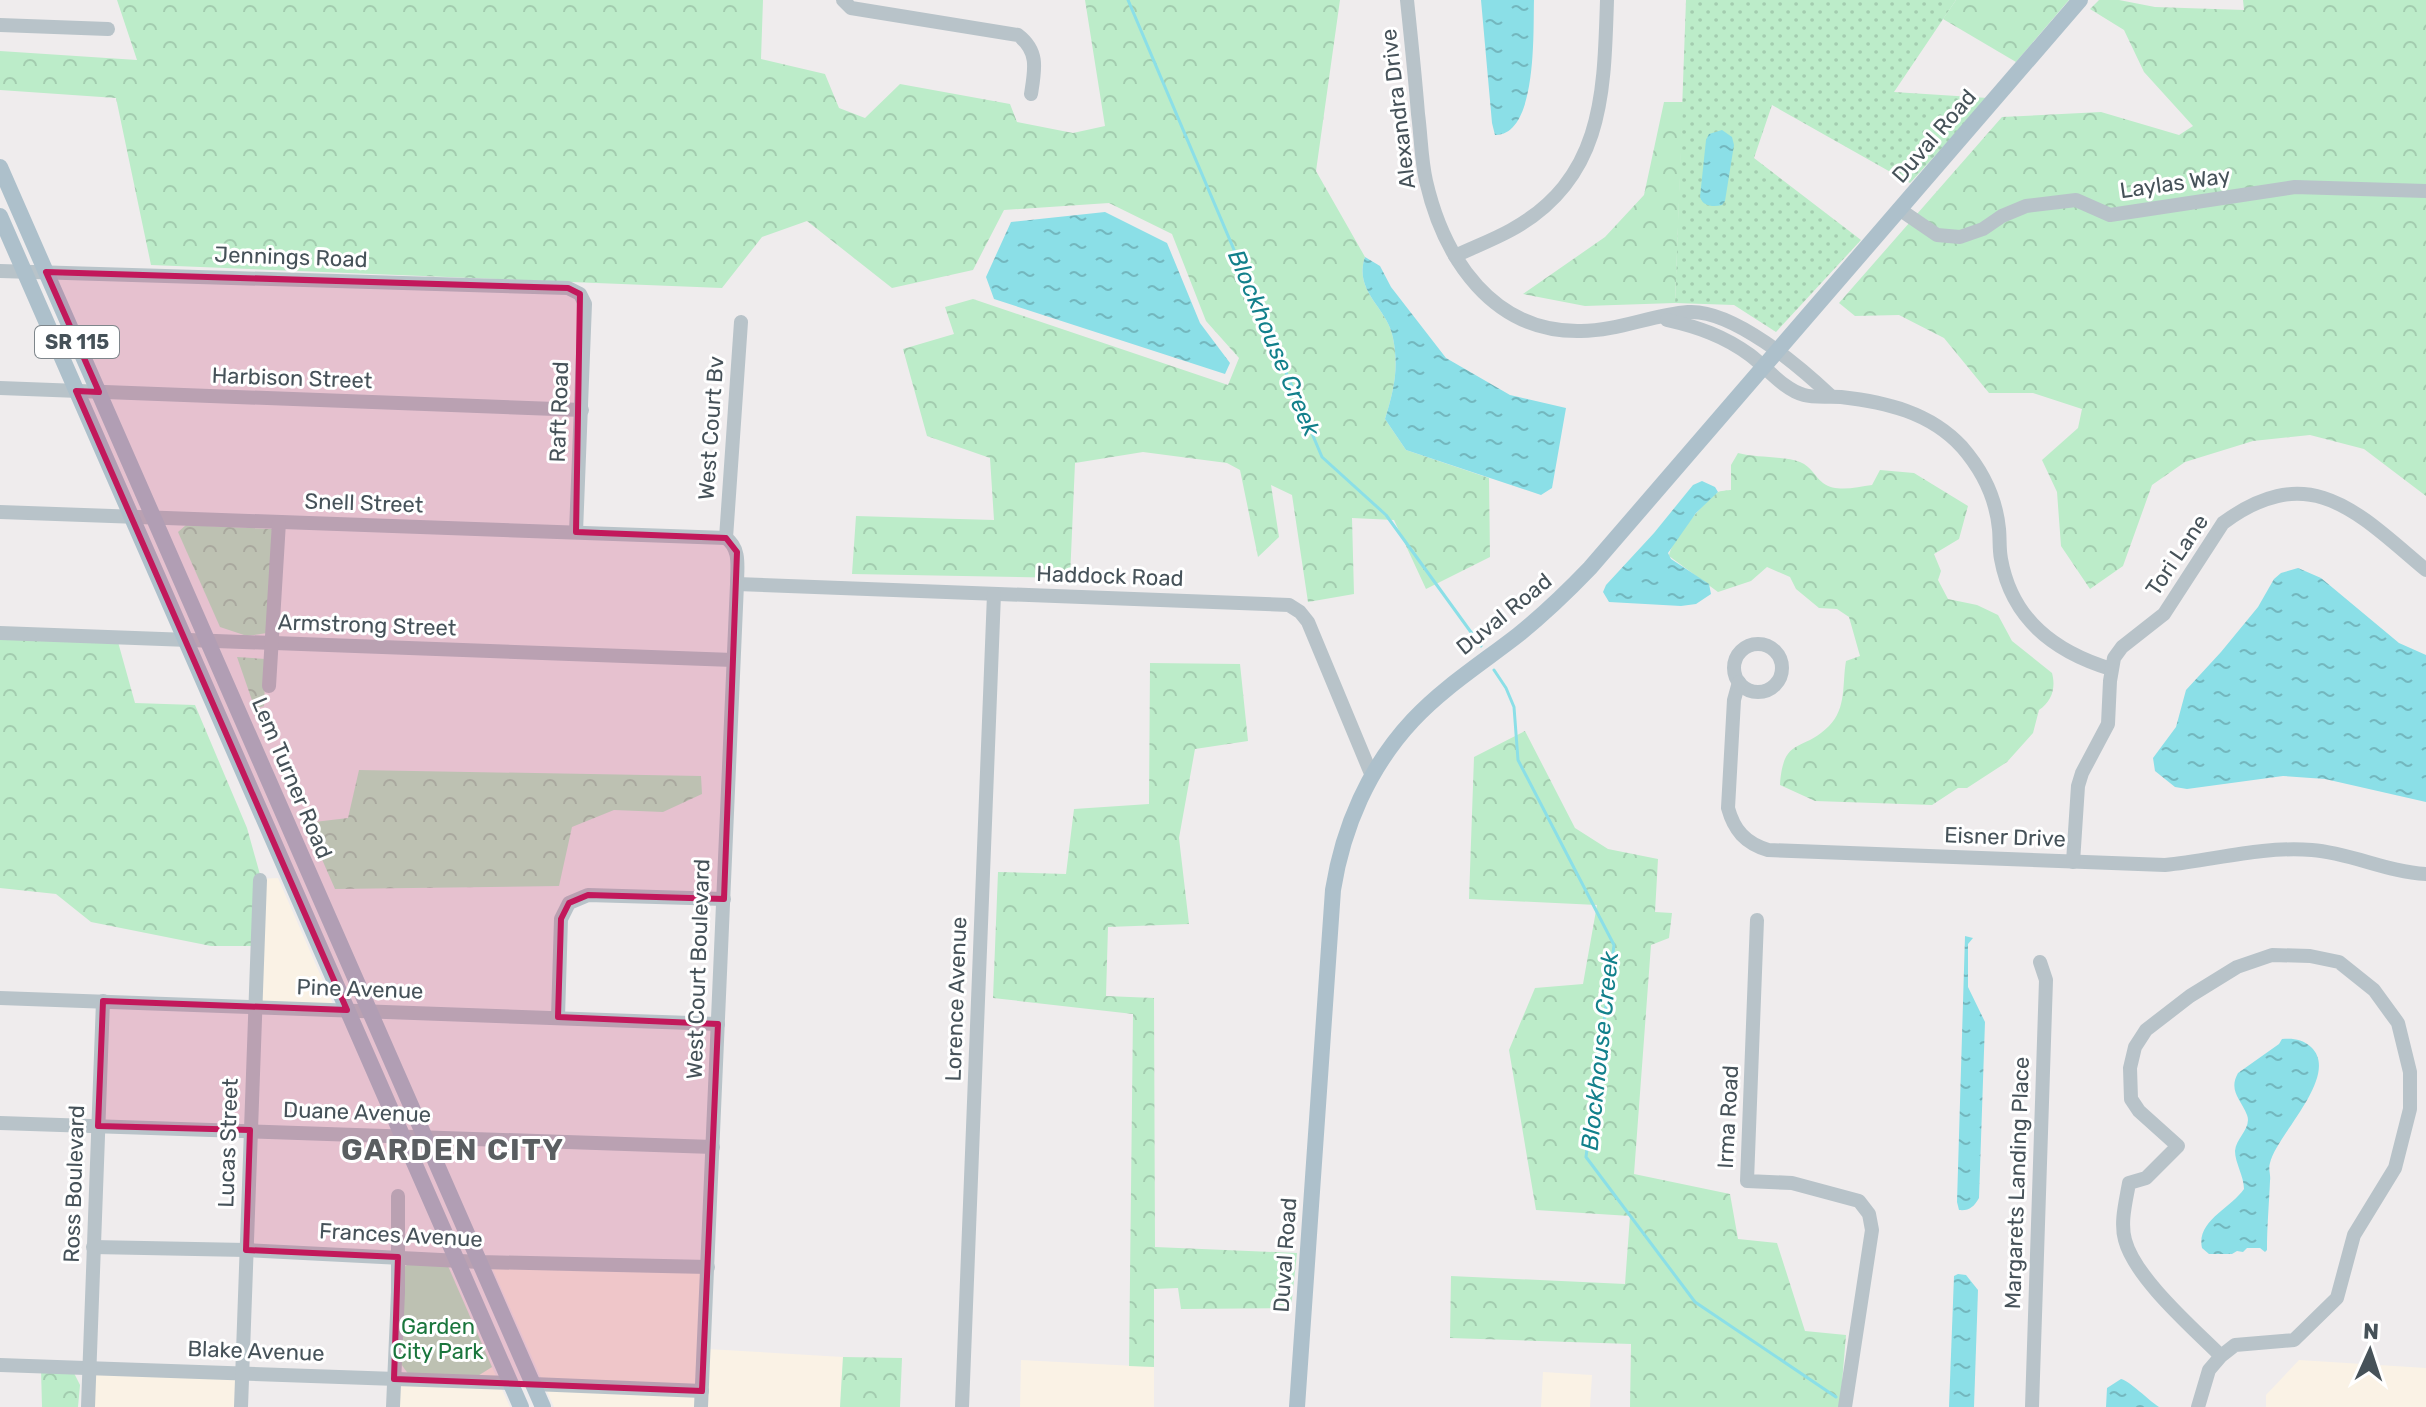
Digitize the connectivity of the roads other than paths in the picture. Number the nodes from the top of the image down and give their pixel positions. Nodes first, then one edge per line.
1 (843, 0) edge
2 (1407, 0) edge
3 (1607, 0) edge
4 (2080, 0) edge
5 (0, 25) edge
6 (108, 29) dead end
7 (1031, 94) dead end
8 (0, 167) edge
9 (2426, 191) edge
10 (1899, 209) junction
11 (0, 216) edge
12 (1455, 256) junction
13 (0, 271) edge
14 (24, 272) junction
15 (46, 272) junction
16 (580, 294) joint
17 (1659, 318) junction
18 (741, 322) dead end
19 (1775, 351) junction
20 (1764, 366) junction
21 (0, 388) edge
22 (76, 391) junction
23 (99, 392) junction
24 (1831, 396) junction
25 (582, 410) junction
26 (0, 512) edge
27 (132, 517) junction
28 (154, 518) junction
29 (279, 522) junction
30 (576, 532) junction
31 (726, 538) junction
32 (2426, 570) edge
33 (737, 584) junction
34 (994, 594) junction
35 (0, 633) edge
36 (185, 640) junction
37 (208, 641) junction
38 (271, 643) junction
39 (733, 660) junction
40 (2111, 669) junction
41 (1739, 682) dead end
42 (269, 686) dead end
43 (1372, 776) junction
44 (286, 820) junction
45 (268, 828) junction
46 (2073, 862) junction
47 (2426, 874) edge
48 (260, 880) dead end
49 (724, 899) junction
50 (1757, 920) dead end
51 (2040, 962) dead end
52 (0, 998) edge
53 (103, 1001) junction
54 (255, 1007) junction
55 (347, 1010) junction
56 (369, 1012) junction
57 (558, 1017) junction
58 (718, 1024) junction
59 (0, 1123) edge
60 (98, 1126) junction
61 (250, 1130) junction
62 (402, 1135) junction
63 (424, 1136) junction
64 (713, 1147) junction
65 (398, 1196) dead end
66 (93, 1247) junction
67 (246, 1250) junction
68 (398, 1257) junction
69 (457, 1260) junction
70 (480, 1262) junction
71 (708, 1267) junction
72 (2221, 1356) junction
73 (0, 1365) edge
74 (90, 1368) junction
75 (242, 1373) junction
76 (394, 1379) junction
77 (511, 1383) junction
78 (533, 1384) junction
79 (702, 1391) junction
80 (88, 1407) edge
81 (241, 1407) edge
82 (393, 1407) edge
83 (521, 1407) edge
84 (543, 1407) edge
85 (701, 1407) edge
86 (962, 1407) edge
87 (1297, 1407) edge
88 (1845, 1407) edge
89 (2032, 1407) edge
90 (2198, 1407) edge

1 - 7 street
2 - 12 street, Alexandra Drive
3 - 12 street
4 - 10 main road, Duval Road
5 - 6 street
8 - 15 main road, Lem Turner Road / SR 115
9 - 10 street, Laylas Way
10 - 19 main road, Duval Road
11 - 14 main road, Lem Turner Road / SR 115
12 - 17 street, Alexandra Drive
13 - 14 street, Jennings Road
14 - 15 street, Jennings Road
14 - 22 main road, Lem Turner Road / SR 115
15 - 16 street, Jennings Road
15 - 23 main road, Lem Turner Road / SR 115
16 - 25 street, Raft Road
17 - 19 street, Alexandra Drive
17 - 20 street, Alexandra Drive
18 - 31 street, West Court Bv
19 - 20 main road, Duval Road
19 - 24 street, Alexandra Drive
20 - 24 street, Alexandra Drive
20 - 43 main road, Duval Road
21 - 22 street, Harbison Street
22 - 23 street, Harbison Street
22 - 27 main road, Lem Turner Road / SR 115
23 - 25 street, Harbison Street
23 - 28 main road, Lem Turner Road / SR 115
24 - 40 street, Alexandra Drive
25 - 30 street, Raft Road
26 - 27 street, Snell Street
27 - 28 street, Snell Street
27 - 36 main road, Lem Turner Road / SR 115
28 - 29 street, Snell Street
28 - 37 main road, Lem Turner Road / SR 115
29 - 30 street, Snell Street
29 - 38 street
30 - 31 street, Snell Street
31 - 33 street, West Court Boulevard
32 - 40 street, Tori Lane
33 - 34 street, Haddock Road
33 - 39 street, West Court Boulevard
34 - 43 street, Haddock Road
34 - 86 street, Lorence Avenue
35 - 36 street, Armstrong Street
36 - 37 street, Armstrong Street
36 - 45 main road, Lem Turner Road / SR 115
37 - 38 street, Armstrong Street
37 - 44 main road, Lem Turner Road / SR 115
38 - 39 street, Armstrong Street
38 - 42 street
39 - 49 street, West Court Boulevard
40 - 46 street
41 - 46 street, Eisner Drive
43 - 87 main road, Duval Road
44 - 45 main road
44 - 56 main road, Lem Turner Road / SR 115
45 - 55 main road, Lem Turner Road / SR 115
46 - 47 street, Eisner Drive
48 - 54 street, Lucas Street
49 - 57 street
49 - 58 street, West Court Boulevard
50 - 88 street, Irma Road
51 - 89 street, Margarets Landing Place
52 - 53 street, Pine Avenue
53 - 54 street, Pine Avenue
53 - 60 street, Ross Boulevard
54 - 55 street, Pine Avenue
54 - 61 street, Lucas Street
55 - 56 street, Pine Avenue
55 - 62 main road, Lem Turner Road / SR 115
56 - 57 street, Pine Avenue
56 - 63 main road, Lem Turner Road / SR 115
57 - 58 street, Pine Avenue
58 - 64 street, West Court Boulevard
59 - 60 street, Duane Avenue
60 - 61 street, Duane Avenue
60 - 66 street, Ross Boulevard
61 - 62 street, Duane Avenue
61 - 67 street, Lucas Street
62 - 63 street, Duane Avenue
62 - 69 main road, Lem Turner Road / SR 115
63 - 64 street, Duane Avenue
63 - 70 main road, Lem Turner Road / SR 115
64 - 71 street, West Court Boulevard
65 - 68 street
66 - 67 street, Frances Avenue
66 - 74 street, Ross Boulevard
67 - 68 street, Frances Avenue
67 - 75 street, Lucas Street
68 - 69 street, Frances Avenue
68 - 76 street
69 - 70 street, Frances Avenue
69 - 77 main road, Lem Turner Road / SR 115
70 - 71 street, Frances Avenue
70 - 78 main road, Lem Turner Road / SR 115
71 - 79 street, West Court Boulevard
72 - 72 street
72 - 90 street
73 - 74 street, Blake Avenue
74 - 75 street, Blake Avenue
74 - 80 street, Ross Boulevard
75 - 76 street, Blake Avenue
75 - 81 street, Lucas Street
76 - 77 street, Blake Avenue
76 - 82 street
77 - 83 main road, Lem Turner Road / SR 115
78 - 79 street
78 - 84 main road, Lem Turner Road / SR 115
79 - 85 street, West Court Boulevard

